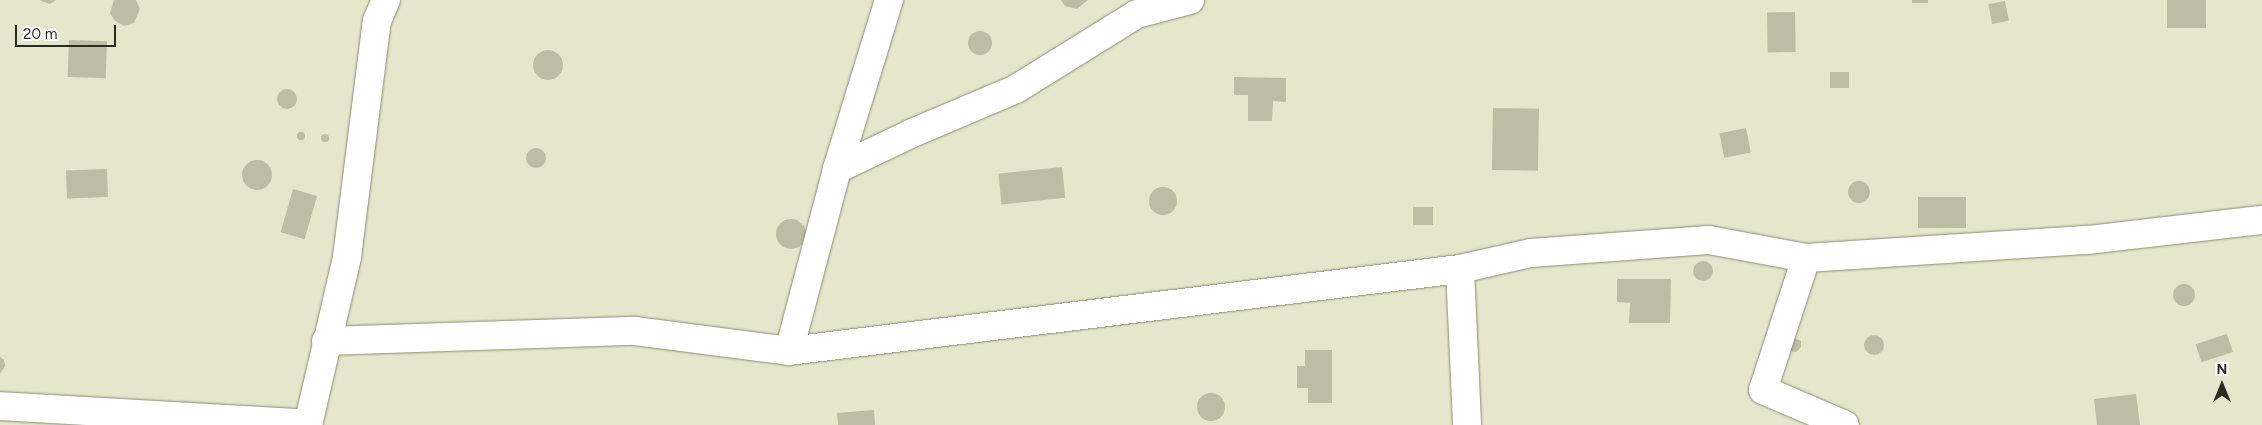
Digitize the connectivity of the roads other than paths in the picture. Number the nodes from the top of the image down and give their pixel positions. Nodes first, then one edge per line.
1 (386, 0) edge
2 (889, 0) edge
3 (1190, 0) edge
4 (837, 169) junction
5 (2262, 220) edge
6 (1806, 258) junction
7 (1460, 269) junction
8 (326, 341) junction
9 (789, 351) junction
10 (0, 406) edge
11 (308, 424) edge
12 (1467, 425) edge
13 (1845, 425) edge

1 - 8 street
2 - 4 street
3 - 4 street
4 - 9 street
5 - 6 street
6 - 7 street
6 - 13 street
7 - 9 street
7 - 12 street
8 - 9 street
8 - 11 street
10 - 11 street

